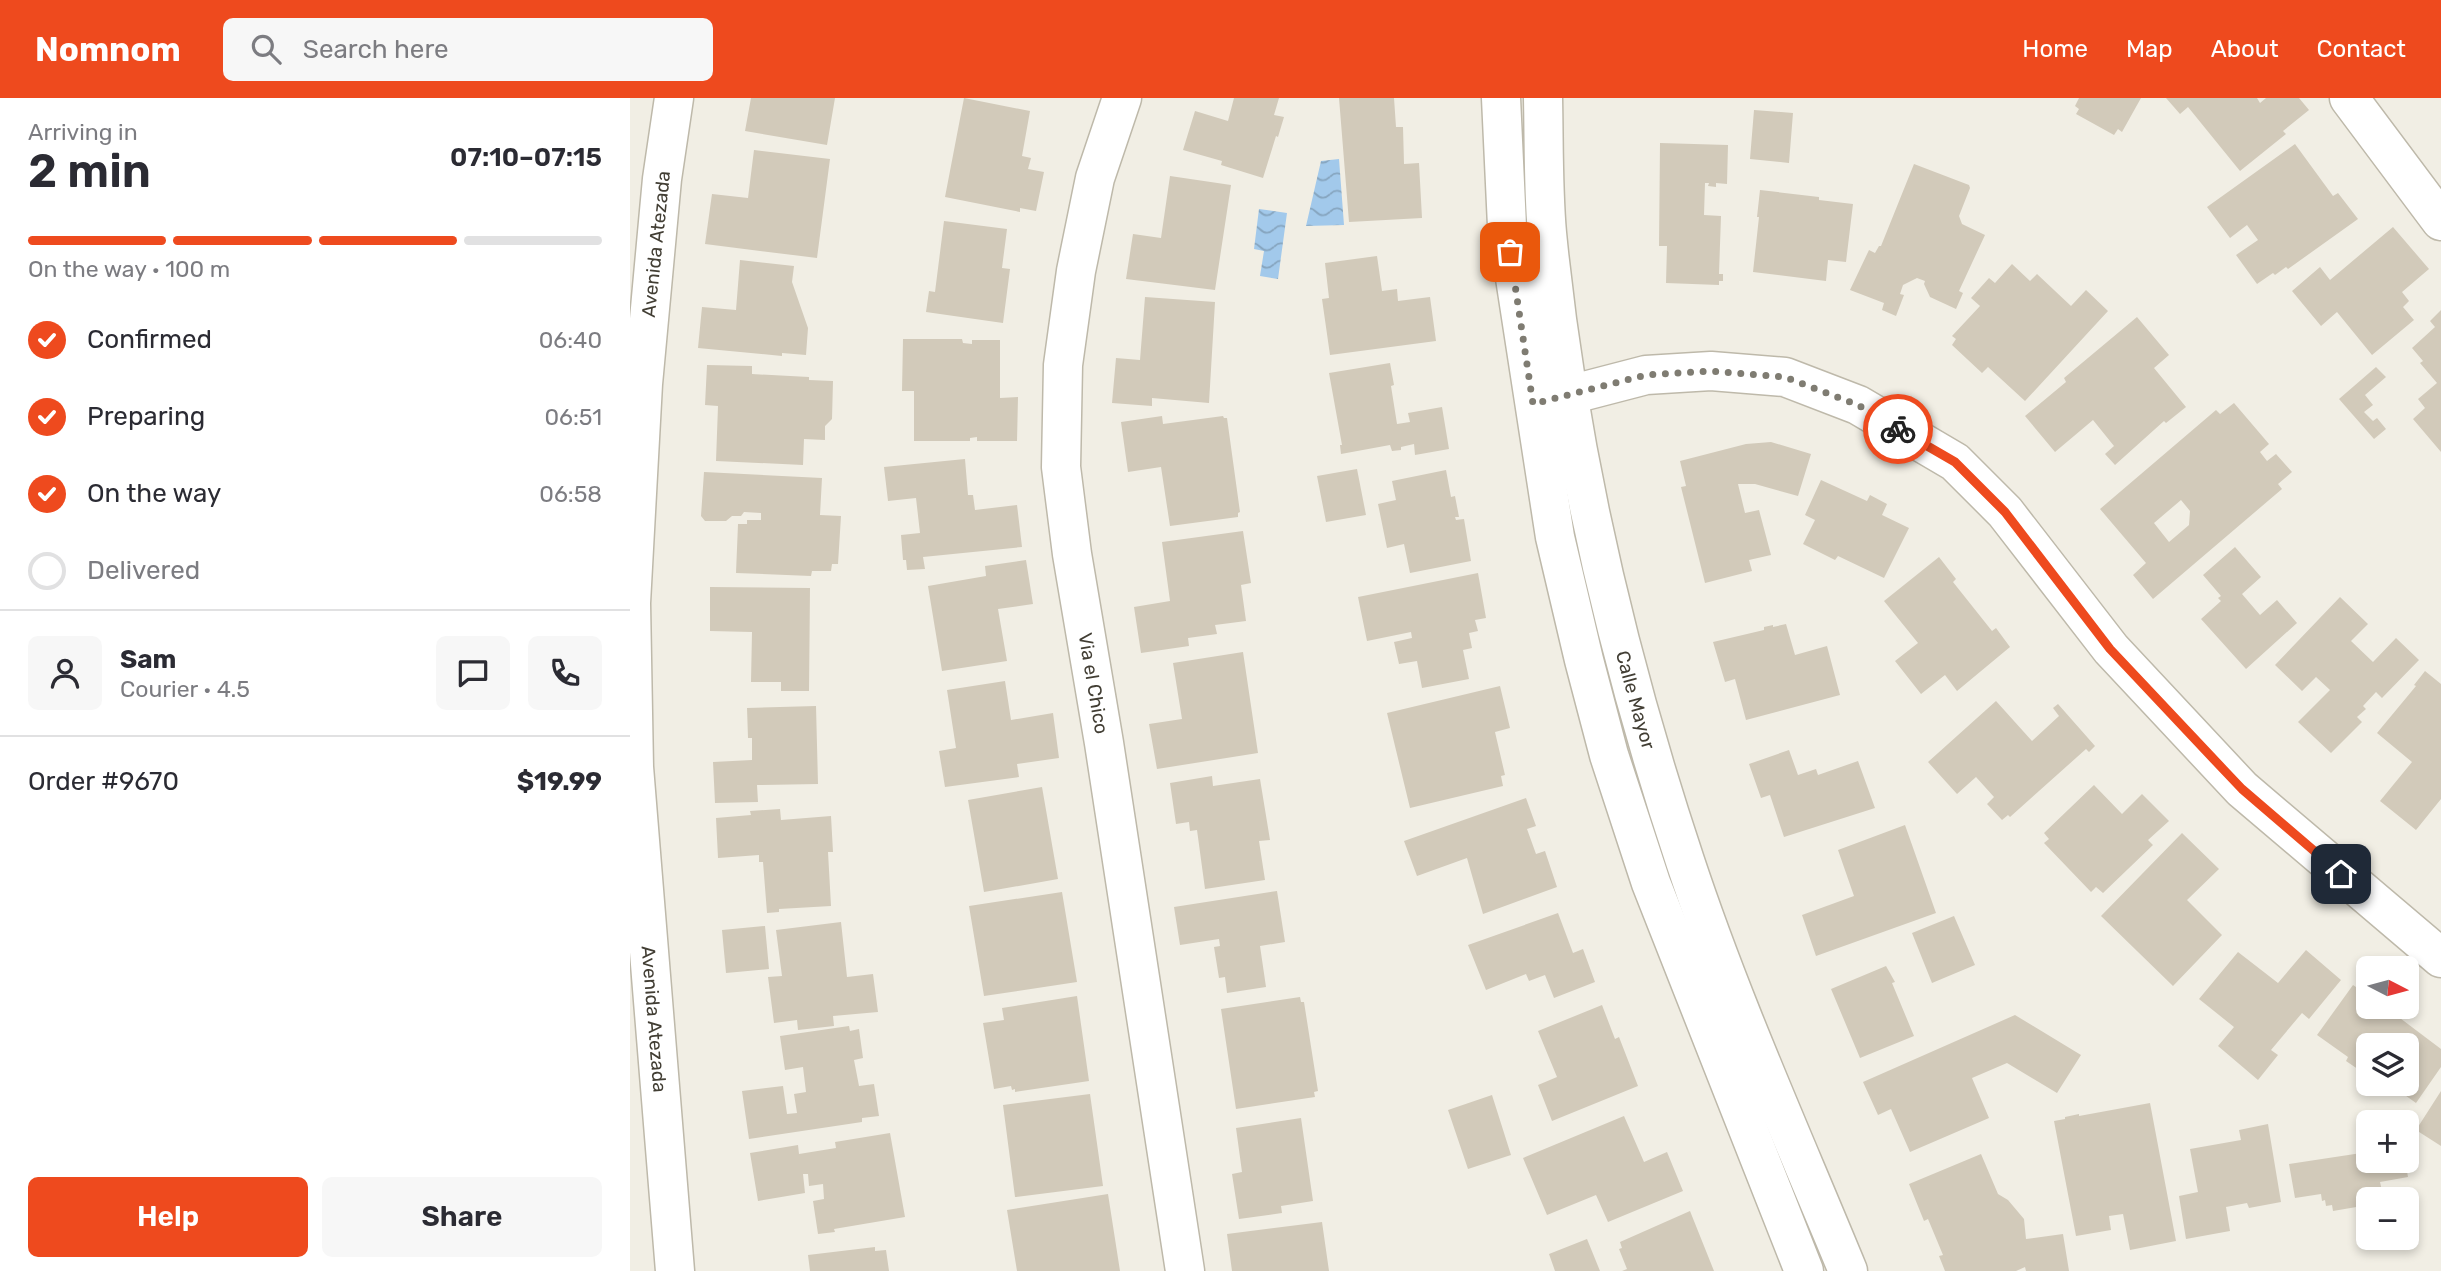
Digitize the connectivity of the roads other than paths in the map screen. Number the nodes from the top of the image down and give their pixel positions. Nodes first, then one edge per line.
1 (674, 98) edge
2 (1122, 98) edge
3 (1501, 98) edge
4 (1543, 98) edge
5 (2349, 98) edge
6 (2441, 221) edge
7 (1551, 399) junction
8 (2441, 958) edge
9 (675, 1271) edge
10 (1185, 1271) edge
11 (1804, 1271) edge
12 (1848, 1271) edge

1 - 9 street, Avenida Atezada
2 - 10 street, Via el Chico
3 - 7 street, Calle Mayor
4 - 7 street, Calle Mayor
5 - 6 street
7 - 8 street
7 - 11 street, Calle Mayor
7 - 12 street, Calle Mayor

